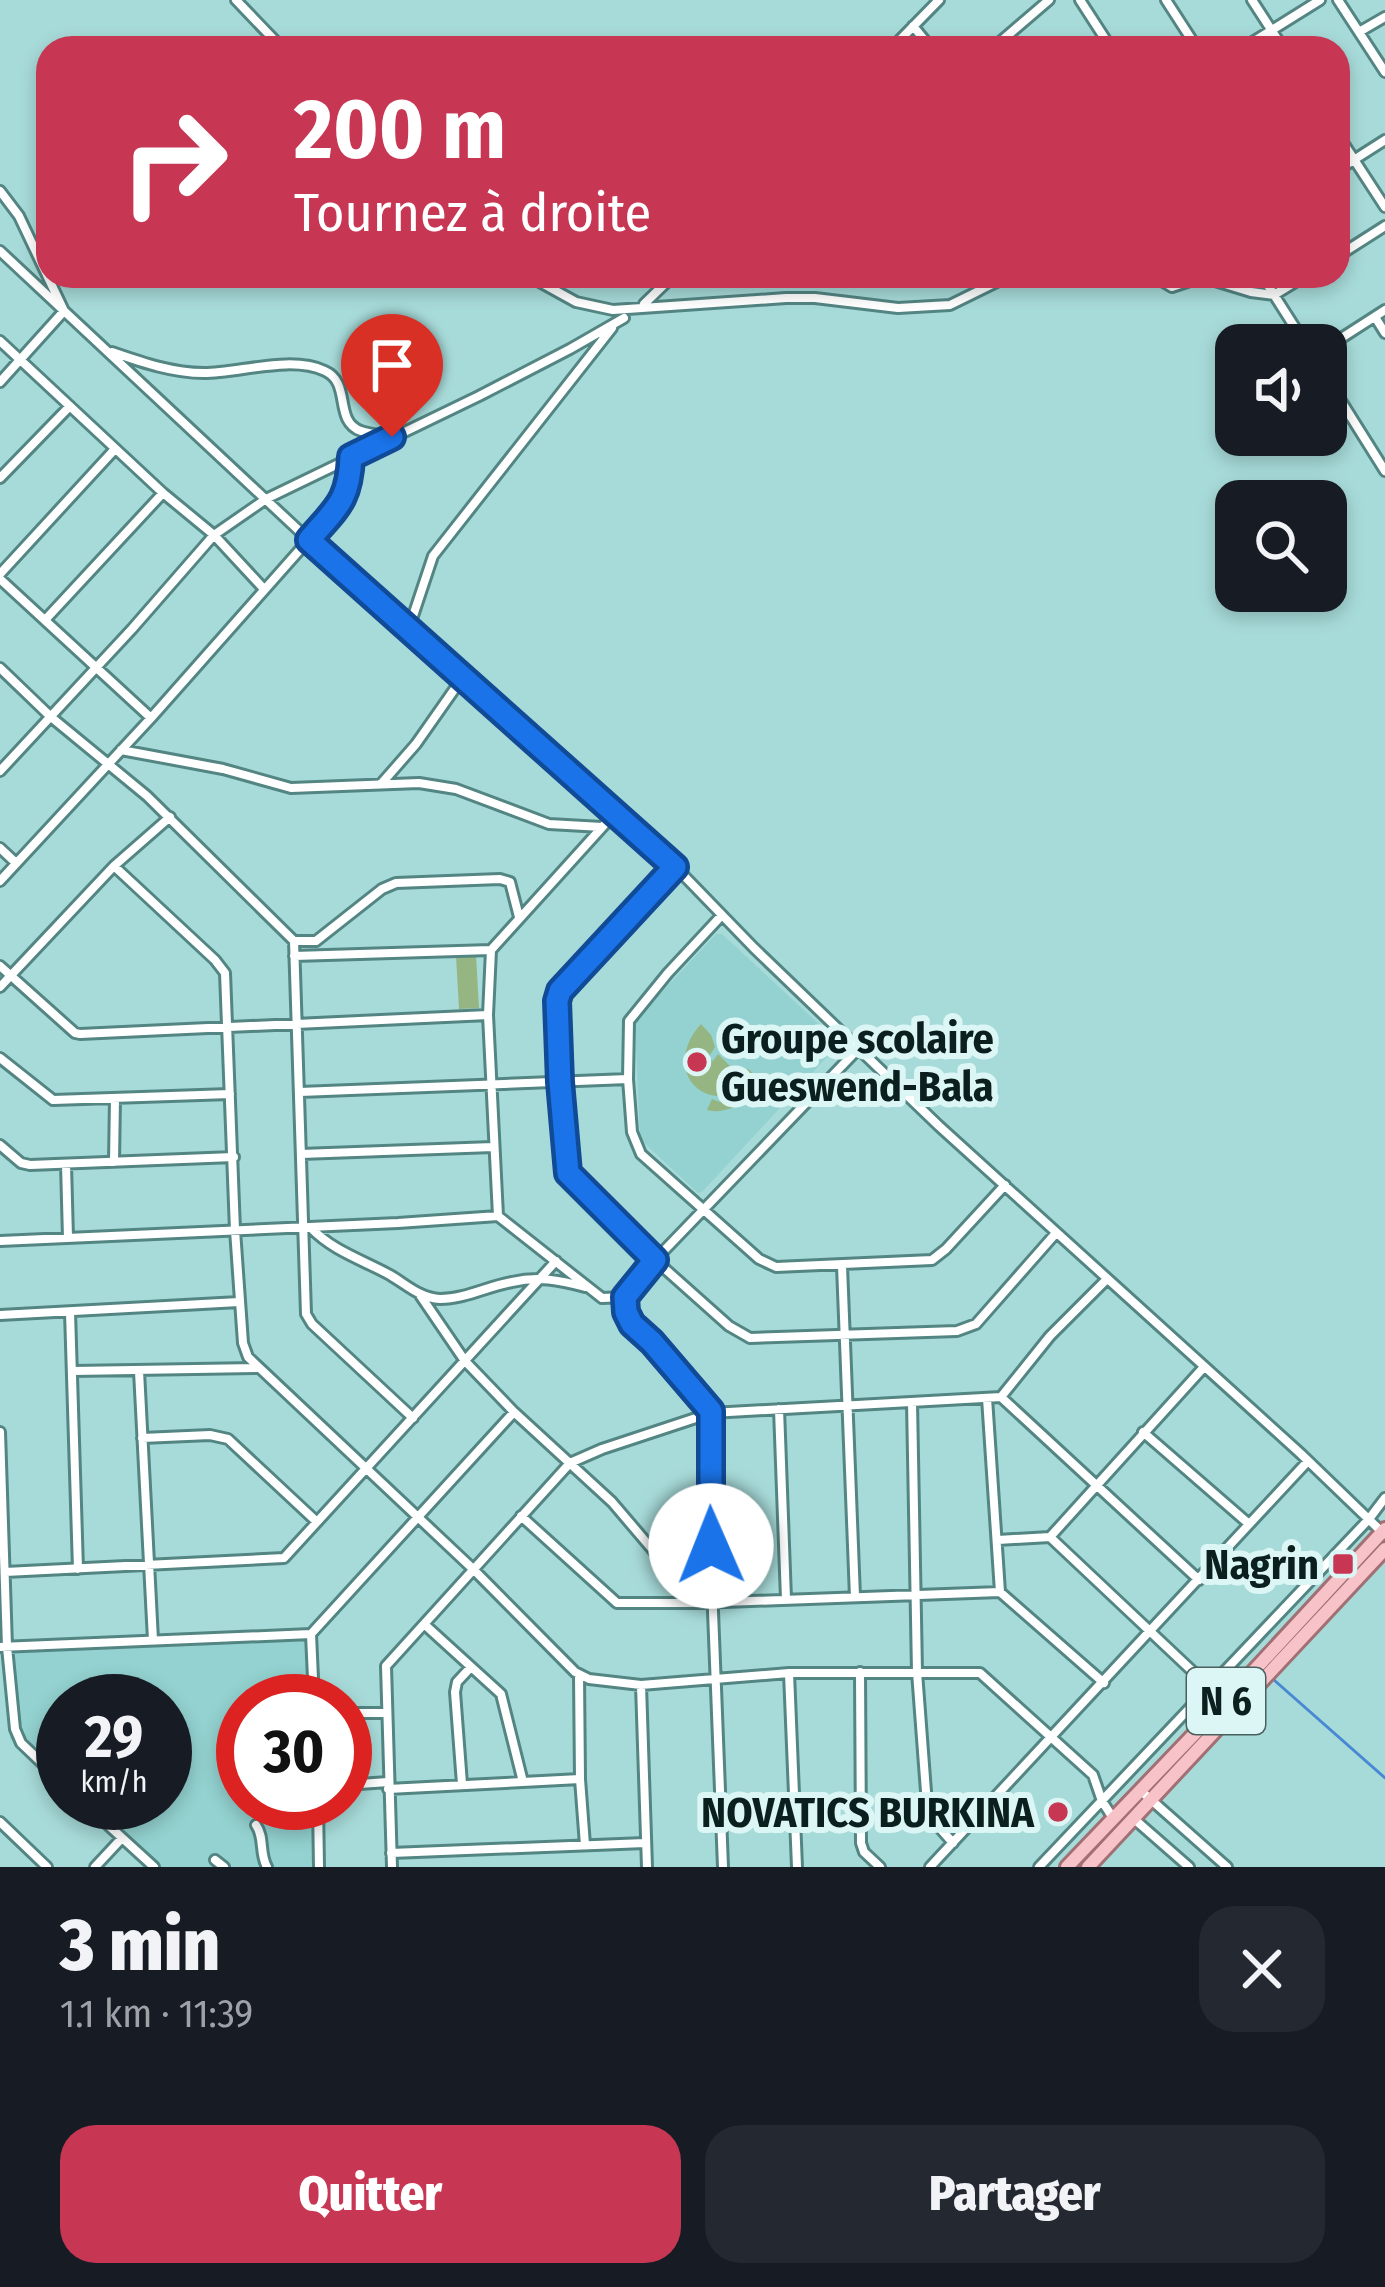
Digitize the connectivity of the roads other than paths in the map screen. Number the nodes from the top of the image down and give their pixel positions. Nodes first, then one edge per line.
1 (236, 0) edge
2 (939, 0) edge
3 (1049, 0) edge
4 (1080, 0) edge
5 (1166, 0) edge
6 (1252, 0) edge
7 (1320, 0) edge
8 (1338, 0) edge
9 (1385, 17) edge
10 (913, 26) junction
11 (1271, 30) junction
12 (1359, 32) junction
13 (270, 36) edge
14 (903, 36) edge
15 (922, 36) edge
16 (1007, 36) edge
17 (1103, 36) edge
18 (1189, 36) edge
19 (1262, 36) edge
20 (1275, 36) edge
21 (1385, 72) edge
22 (1385, 140) edge
23 (1350, 154) edge
24 (1354, 160) junction
25 (1350, 162) edge
26 (0, 191) edge
27 (1385, 207) edge
28 (1385, 226) edge
29 (1350, 248) edge
30 (0, 251) edge
31 (36, 252) edge
32 (36, 285) edge
33 (39, 288) edge
34 (53, 288) edge
35 (548, 288) edge
36 (660, 288) edge
37 (985, 288) edge
38 (1238, 288) edge
39 (1270, 288) edge
40 (1285, 288) edge
41 (1274, 295) junction
42 (641, 306) junction
43 (1385, 310) edge
44 (64, 311) junction
45 (1375, 317) junction
46 (624, 318) junction
47 (1293, 324) edge
48 (1385, 333) edge
49 (1347, 335) edge
50 (0, 341) edge
51 (105, 350) junction
52 (20, 360) junction
53 (0, 382) edge
54 (70, 406) junction
55 (1347, 410) edge
56 (392, 437) junction
57 (115, 449) junction
58 (351, 457) junction
59 (1385, 471) edge
60 (0, 478) edge
61 (163, 494) junction
62 (266, 500) junction
63 (214, 536) junction
64 (309, 540) junction
65 (0, 577) edge
66 (264, 590) junction
67 (44, 620) junction
68 (409, 628) junction
69 (0, 668) edge
70 (95, 669) junction
71 (463, 676) junction
72 (51, 716) junction
73 (151, 718) junction
74 (121, 750) junction
75 (108, 764) junction
76 (2, 766) edge
77 (382, 784) junction
78 (615, 813) junction
79 (170, 817) junction
80 (603, 826) junction
81 (0, 848) edge
82 (16, 863) junction
83 (114, 866) junction
84 (675, 867) junction
85 (0, 881) edge
86 (722, 915) junction
87 (519, 917) junction
88 (294, 941) junction
89 (491, 950) junction
90 (294, 956) junction
91 (0, 966) edge
92 (10, 976) junction
93 (0, 987) edge
94 (488, 1015) junction
95 (296, 1025) junction
96 (229, 1027) junction
97 (859, 1048) junction
98 (0, 1058) edge
99 (628, 1079) junction
100 (560, 1082) junction
101 (490, 1084) junction
102 (300, 1092) junction
103 (230, 1094) junction
104 (115, 1099) junction
105 (0, 1144) edge
106 (493, 1147) junction
107 (301, 1154) junction
108 (234, 1157) junction
109 (114, 1162) junction
110 (66, 1165) junction
111 (1005, 1184) junction
112 (704, 1209) junction
113 (498, 1216) junction
114 (307, 1226) junction
115 (235, 1230) junction
116 (1056, 1233) junction
117 (68, 1238) junction
118 (0, 1240) edge
119 (655, 1260) junction
120 (556, 1261) junction
121 (842, 1266) junction
122 (538, 1278) junction
123 (1106, 1279) junction
124 (586, 1287) junction
125 (420, 1295) junction
126 (625, 1297) junction
127 (239, 1302) junction
128 (70, 1312) junction
129 (0, 1315) edge
130 (845, 1334) junction
131 (465, 1361) junction
132 (1204, 1367) junction
133 (256, 1368) junction
134 (73, 1371) junction
135 (139, 1371) junction
136 (1001, 1397) junction
137 (987, 1398) junction
138 (912, 1402) junction
139 (847, 1406) junction
140 (779, 1409) junction
141 (514, 1412) junction
142 (712, 1413) junction
143 (412, 1418) junction
144 (1144, 1432) junction
145 (0, 1436) edge
146 (142, 1438) junction
147 (1308, 1461) junction
148 (569, 1463) junction
149 (365, 1468) junction
150 (1097, 1484) junction
151 (1385, 1498) edge
152 (521, 1516) junction
153 (418, 1517) junction
154 (1369, 1519) junction
155 (317, 1522) junction
156 (1249, 1524) junction
157 (1384, 1532) edge
158 (1050, 1537) junction
159 (998, 1540) junction
160 (1385, 1549) edge
161 (1337, 1552) junction
162 (149, 1565) junction
163 (1351, 1565) junction
164 (78, 1569) junction
165 (472, 1569) junction
166 (4, 1572) junction
167 (1198, 1580) junction
168 (1000, 1592) junction
169 (918, 1595) junction
170 (855, 1597) junction
171 (786, 1599) junction
172 (713, 1602) junction
173 (698, 1603) junction
174 (424, 1624) junction
175 (1152, 1631) junction
176 (310, 1634) junction
177 (153, 1640) junction
178 (3, 1647) edge
179 (471, 1666) junction
180 (860, 1672) junction
181 (917, 1672) junction
182 (790, 1673) junction
183 (312, 1674) edge
184 (579, 1675) junction
185 (714, 1678) junction
186 (1104, 1683) junction
187 (640, 1684) junction
188 (1209, 1687) junction
189 (1225, 1702) junction
190 (372, 1713) edge
191 (386, 1713) junction
192 (1052, 1738) junction
193 (36, 1757) edge
194 (580, 1779) junction
195 (523, 1782) junction
196 (462, 1784) junction
197 (372, 1786) edge
198 (388, 1786) junction
199 (1145, 1795) junction
200 (1102, 1801) junction
201 (1123, 1815) junction
202 (795, 1816) junction
203 (722, 1820) junction
204 (0, 1822) edge
205 (113, 1830) edge
206 (259, 1830) edge
207 (319, 1830) edge
208 (122, 1838) junction
209 (645, 1843) junction
210 (952, 1843) junction
211 (585, 1845) junction
212 (391, 1853) junction
213 (215, 1860) dead end
214 (47, 1867) edge
215 (95, 1867) edge
216 (154, 1867) edge
217 (224, 1867) edge
218 (267, 1867) edge
219 (320, 1867) edge
220 (392, 1867) edge
221 (647, 1867) edge
222 (723, 1867) edge
223 (797, 1867) edge
224 (880, 1867) edge
225 (930, 1867) edge
226 (1040, 1867) edge
227 (1067, 1867) edge
228 (1088, 1867) edge
229 (1189, 1867) edge
230 (1227, 1867) edge

1 - 13 street
2 - 10 street
3 - 16 street
4 - 17 street
5 - 18 street
6 - 11 street
7 - 11 street
8 - 12 street
9 - 12 street
10 - 14 street
10 - 15 street
11 - 19 street
11 - 20 street
12 - 21 street
22 - 24 street
23 - 24 street
24 - 25 street
24 - 27 street
26 - 31 street
28 - 29 street
30 - 32 street
33 - 44 street
34 - 44 street
35 - 42 street
36 - 42 street
37 - 42 street
38 - 41 street
39 - 41 street
40 - 41 street
41 - 47 street
42 - 46 street
43 - 45 street
44 - 51 street
44 - 52 street
45 - 48 street
45 - 49 street
46 - 56 street
46 - 68 street
50 - 52 street
51 - 56 street
51 - 62 street
52 - 53 street
52 - 54 street
54 - 57 street
54 - 60 street
55 - 59 street
56 - 58 street
57 - 61 street
57 - 65 street
58 - 62 street
58 - 64 street
61 - 63 street
61 - 67 street
62 - 63 street
62 - 64 street
63 - 66 street
63 - 70 street
64 - 66 street
64 - 68 street
65 - 67 street
66 - 73 street
67 - 70 street
68 - 71 street
69 - 72 street
70 - 72 street
70 - 73 street
71 - 77 street
71 - 78 street
72 - 75 street
72 - 76 street
73 - 74 street
74 - 75 street
74 - 77 street
75 - 79 street
75 - 82 street
77 - 80 street
78 - 80 street
78 - 84 street
79 - 83 street
79 - 88 street
80 - 87 street
81 - 82 street
82 - 85 street
83 - 92 street
83 - 96 street
84 - 86 street
84 - 100 street
86 - 97 street
86 - 99 street
87 - 88 street
87 - 89 street
88 - 90 street
89 - 90 street
89 - 94 street
90 - 95 street
91 - 92 street
92 - 93 street
92 - 96 street
94 - 95 street
94 - 101 street
95 - 96 street
95 - 102 street
96 - 103 street
97 - 111 street
97 - 112 street
98 - 104 street
99 - 100 street
99 - 112 street
100 - 101 street
100 - 119 street
101 - 102 street
101 - 106 street
102 - 107 street
103 - 104 street
103 - 108 street
104 - 109 street
105 - 110 street
106 - 107 street
106 - 113 street
107 - 114 street
108 - 109 street
108 - 115 street
109 - 110 street
110 - 117 street
111 - 116 street
111 - 121 street
112 - 119 street
112 - 121 street
113 - 114 street
113 - 120 street
114 - 115 street
114 - 125 street
114 - 143 street
115 - 117 street
115 - 127 street
116 - 123 street
116 - 130 street
117 - 118 street
119 - 126 street
119 - 130 street
120 - 122 street
120 - 124 street
121 - 130 street
122 - 124 street
122 - 125 street
122 - 131 street
123 - 132 street
123 - 136 street
124 - 126 street
125 - 131 street
126 - 142 street
127 - 128 street
127 - 133 street
128 - 129 street
128 - 134 street
130 - 139 street
131 - 141 street
131 - 143 street
132 - 144 street
132 - 147 street
133 - 135 street
133 - 149 street
134 - 135 street
134 - 164 street
135 - 146 street
136 - 137 street
136 - 150 street
137 - 138 street
137 - 159 street
138 - 139 street
138 - 169 street
139 - 140 street
139 - 170 street
140 - 142 street
140 - 171 street
141 - 148 street
141 - 153 street
142 - 148 street
142 - 172 street
143 - 149 street
144 - 150 street
144 - 156 street
145 - 166 street
146 - 155 street
146 - 162 street
147 - 154 street
147 - 156 street
148 - 152 street
148 - 173 street
149 - 153 street
149 - 155 street
150 - 158 street
150 - 167 street
151 - 154 street
152 - 165 street
152 - 173 street
153 - 165 street
153 - 176 street
154 - 157 street
154 - 161 street
155 - 162 street
156 - 167 street
157 - 163 main road, N 6
158 - 159 street
158 - 175 street
159 - 168 street
160 - 199 main road, N 6
161 - 163 street
161 - 188 street
162 - 164 street
162 - 177 street
163 - 189 main road, N 6
164 - 166 street
165 - 174 street
165 - 184 street
166 - 178 street
167 - 175 street
168 - 169 street
168 - 186 street
169 - 170 street
169 - 181 street
170 - 171 street
171 - 172 street
172 - 173 street
172 - 185 street
174 - 179 street
174 - 191 street
175 - 186 street
175 - 188 street
176 - 177 street
176 - 183 street
177 - 178 street
178 - 193 street
179 - 195 street
179 - 196 street
180 - 181 street
180 - 182 street
180 - 224 street
181 - 192 street
181 - 210 street
182 - 185 street
182 - 202 street
184 - 187 street
184 - 194 street
185 - 187 street
185 - 203 street
186 - 192 street
187 - 209 street
188 - 189 street
188 - 200 street
189 - 199 main road, N 6
190 - 191 street
191 - 198 street
192 - 200 street
192 - 210 street
194 - 195 street
194 - 211 street
195 - 196 street
196 - 198 street
197 - 198 street
198 - 212 street
199 - 201 main road, N 6
199 - 230 street
200 - 201 street
200 - 226 street
201 - 227 main road, N 6
201 - 228 main road, N 6
201 - 229 street
202 - 203 street
202 - 223 street
203 - 222 street
204 - 214 street
205 - 208 street
206 - 218 street
207 - 219 street
208 - 215 street
208 - 216 street
209 - 211 street
209 - 221 street
210 - 225 street
211 - 212 street
212 - 220 street
213 - 217 street

